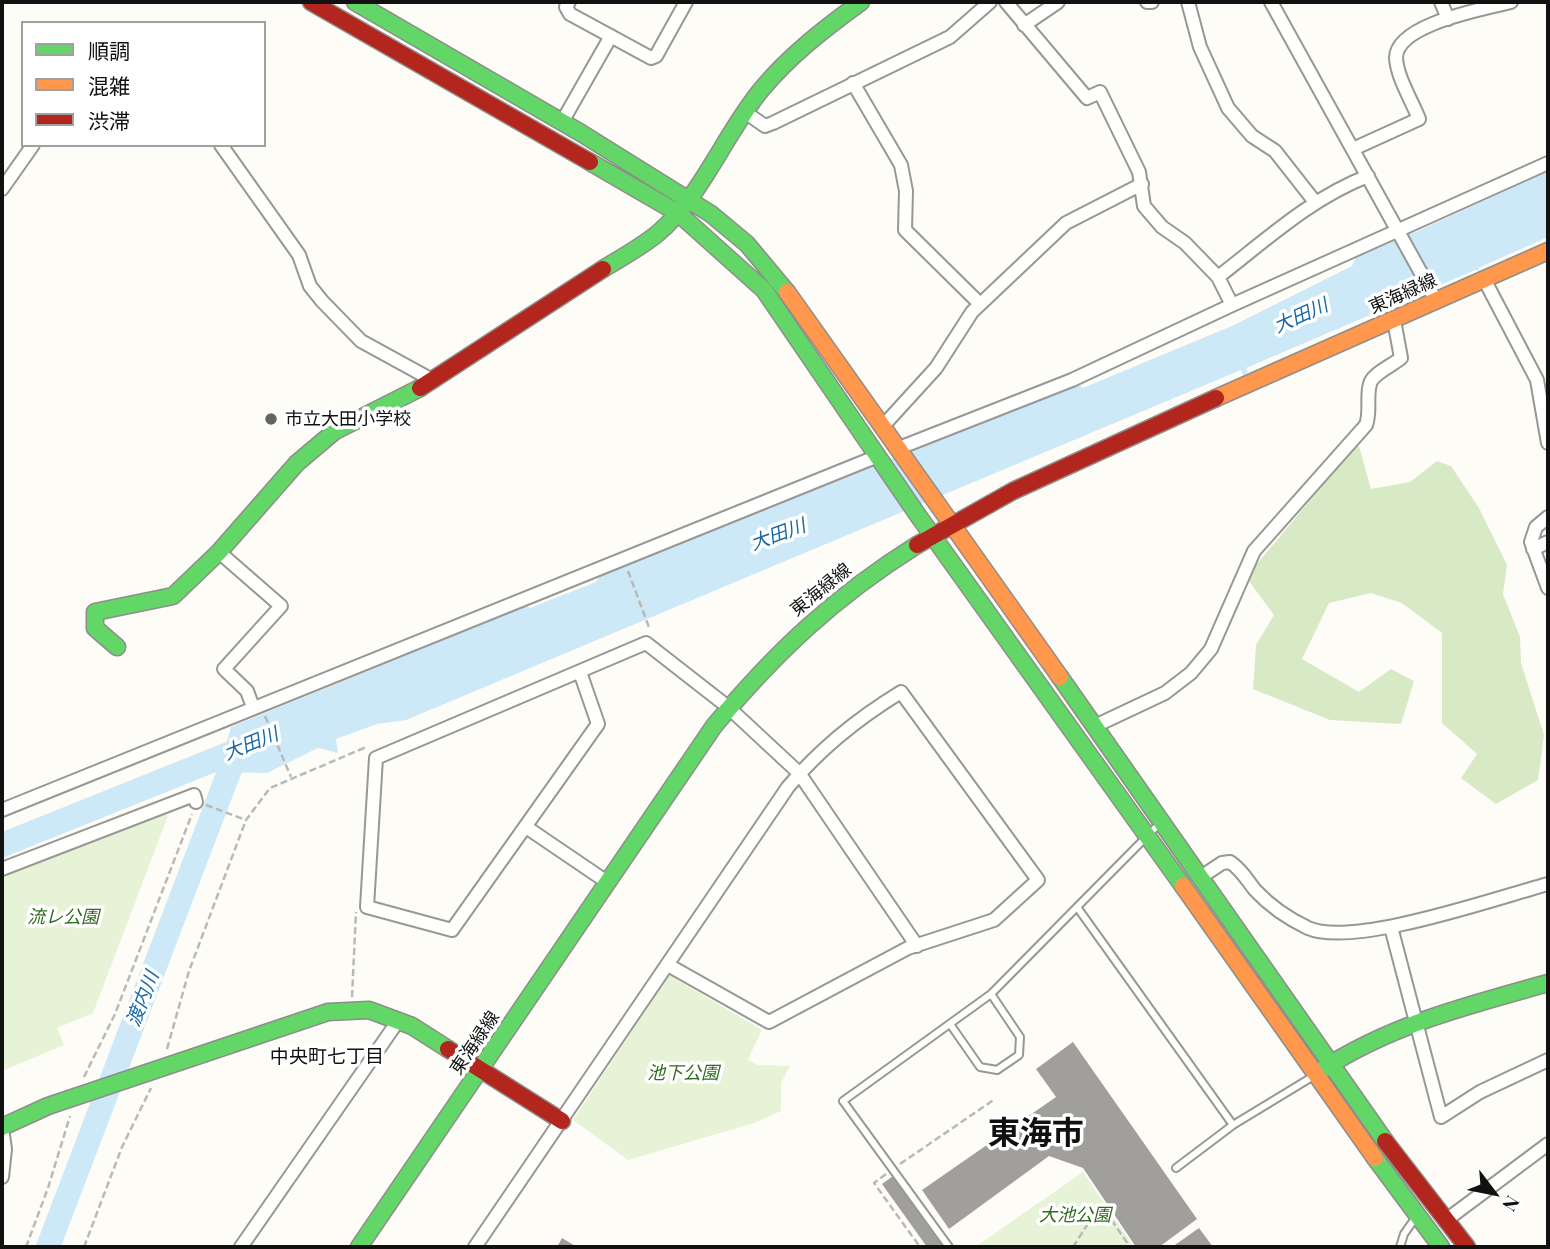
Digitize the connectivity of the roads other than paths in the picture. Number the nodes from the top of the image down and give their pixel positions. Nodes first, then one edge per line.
1 (311, 2) edge
2 (357, 2) edge
3 (569, 2) edge
4 (686, 2) edge
5 (990, 2) edge
6 (1006, 2) edge
7 (1058, 2) edge
8 (1188, 2) edge
9 (1271, 2) edge
10 (1441, 2) edge
11 (1511, 2) edge
12 (852, 4) edge
13 (1448, 19) junction
14 (1024, 25) junction
15 (611, 36) junction
16 (853, 83) junction
17 (744, 112) junction
18 (562, 122) junction
19 (32, 147) edge
20 (221, 147) edge
21 (1353, 149) junction
22 (1548, 163) edge
23 (1368, 176) junction
24 (1142, 184) junction
25 (2, 189) edge
26 (1315, 202) junction
27 (683, 206) junction
28 (1399, 232) junction
29 (1548, 251) edge
30 (1218, 277) junction
31 (1484, 279) junction
32 (1434, 297) junction
33 (980, 304) junction
34 (1232, 304) junction
35 (1394, 320) junction
36 (434, 381) junction
37 (883, 426) junction
38 (1548, 443) edge
39 (900, 450) junction
40 (880, 459) junction
41 (1548, 517) edge
42 (951, 522) junction
43 (931, 533) junction
44 (1548, 542) edge
45 (1533, 549) junction
46 (219, 552) junction
47 (1548, 588) edge
48 (117, 646) dead end
49 (580, 672) junction
50 (728, 707) junction
51 (258, 709) junction
52 (1095, 726) junction
53 (799, 773) junction
54 (198, 802) road end
55 (2, 810) edge
56 (1162, 820) junction
57 (526, 827) junction
58 (1147, 835) junction
59 (2, 869) edge
60 (1201, 877) junction
61 (607, 882) junction
62 (1548, 884) edge
63 (1077, 907) junction
64 (1391, 927) junction
65 (917, 946) junction
66 (668, 965) junction
67 (1548, 983) edge
68 (991, 994) junction
69 (398, 1021) junction
70 (950, 1024) junction
71 (1415, 1024) junction
72 (1548, 1059) edge
73 (1331, 1063) junction
74 (480, 1070) junction
75 (1314, 1076) junction
76 (562, 1121) junction
77 (1233, 1125) junction
78 (2, 1127) edge
79 (1547, 1147) edge
80 (1176, 1168) dead end
81 (2, 1177) edge
82 (1416, 1217) junction
83 (1446, 1221) junction
84 (241, 1247) edge
85 (359, 1247) edge
86 (475, 1247) edge
87 (949, 1247) edge
88 (1400, 1247) edge
89 (1441, 1247) edge
90 (1466, 1247) edge

1 - 27 street
2 - 18 street
3 - 15 street
4 - 15 street
5 - 16 street
6 - 14 street
7 - 14 street
8 - 26 street
9 - 21 street
10 - 13 street
11 - 13 street
12 - 17 street
13 - 21 street
14 - 24 street
15 - 18 street
16 - 17 street
16 - 33 street
17 - 27 street
18 - 27 street
19 - 25 street
20 - 36 street
21 - 23 street
22 - 28 street
23 - 26 street
23 - 28 street
24 - 30 street
24 - 33 street
26 - 30 street
27 - 36 street
27 - 37 street
27 - 40 street
28 - 32 street
28 - 34 street
29 - 31 street, 東海緑線
30 - 34 street
31 - 32 street, 東海緑線
31 - 38 street
32 - 35 street, 東海緑線
33 - 37 street
34 - 39 street
35 - 42 street, 東海緑線
35 - 52 street
36 - 46 street
37 - 39 street
39 - 42 street
40 - 43 street
40 - 51 street
41 - 45 street
42 - 43 street, 東海緑線
42 - 52 street
43 - 50 street, 東海緑線
43 - 58 street
44 - 45 street
45 - 47 street
46 - 48 street
46 - 51 street
49 - 50 street
49 - 57 street
49 - 57 street
50 - 53 street
50 - 61 street, 東海緑線
51 - 55 street
52 - 56 street
53 - 65 street
53 - 65 street
53 - 66 street
54 - 59 street
56 - 58 lane
56 - 60 street
57 - 61 street
58 - 63 lane
58 - 75 street
60 - 64 street
60 - 73 street
61 - 74 street, 東海緑線
62 - 64 street
63 - 68 lane
63 - 77 lane
64 - 71 street
65 - 66 street
66 - 76 street
67 - 71 street
68 - 70 lane
68 - 70 lane
69 - 74 street
69 - 78 street
69 - 84 street
70 - 87 lane
71 - 72 street
71 - 73 street
73 - 75 street
73 - 83 street
74 - 76 street
74 - 85 street, 東海緑線
75 - 77 lane
75 - 82 street
76 - 86 street
77 - 80 lane
78 - 81 street
79 - 83 street
82 - 88 lane
82 - 89 street
83 - 90 street

